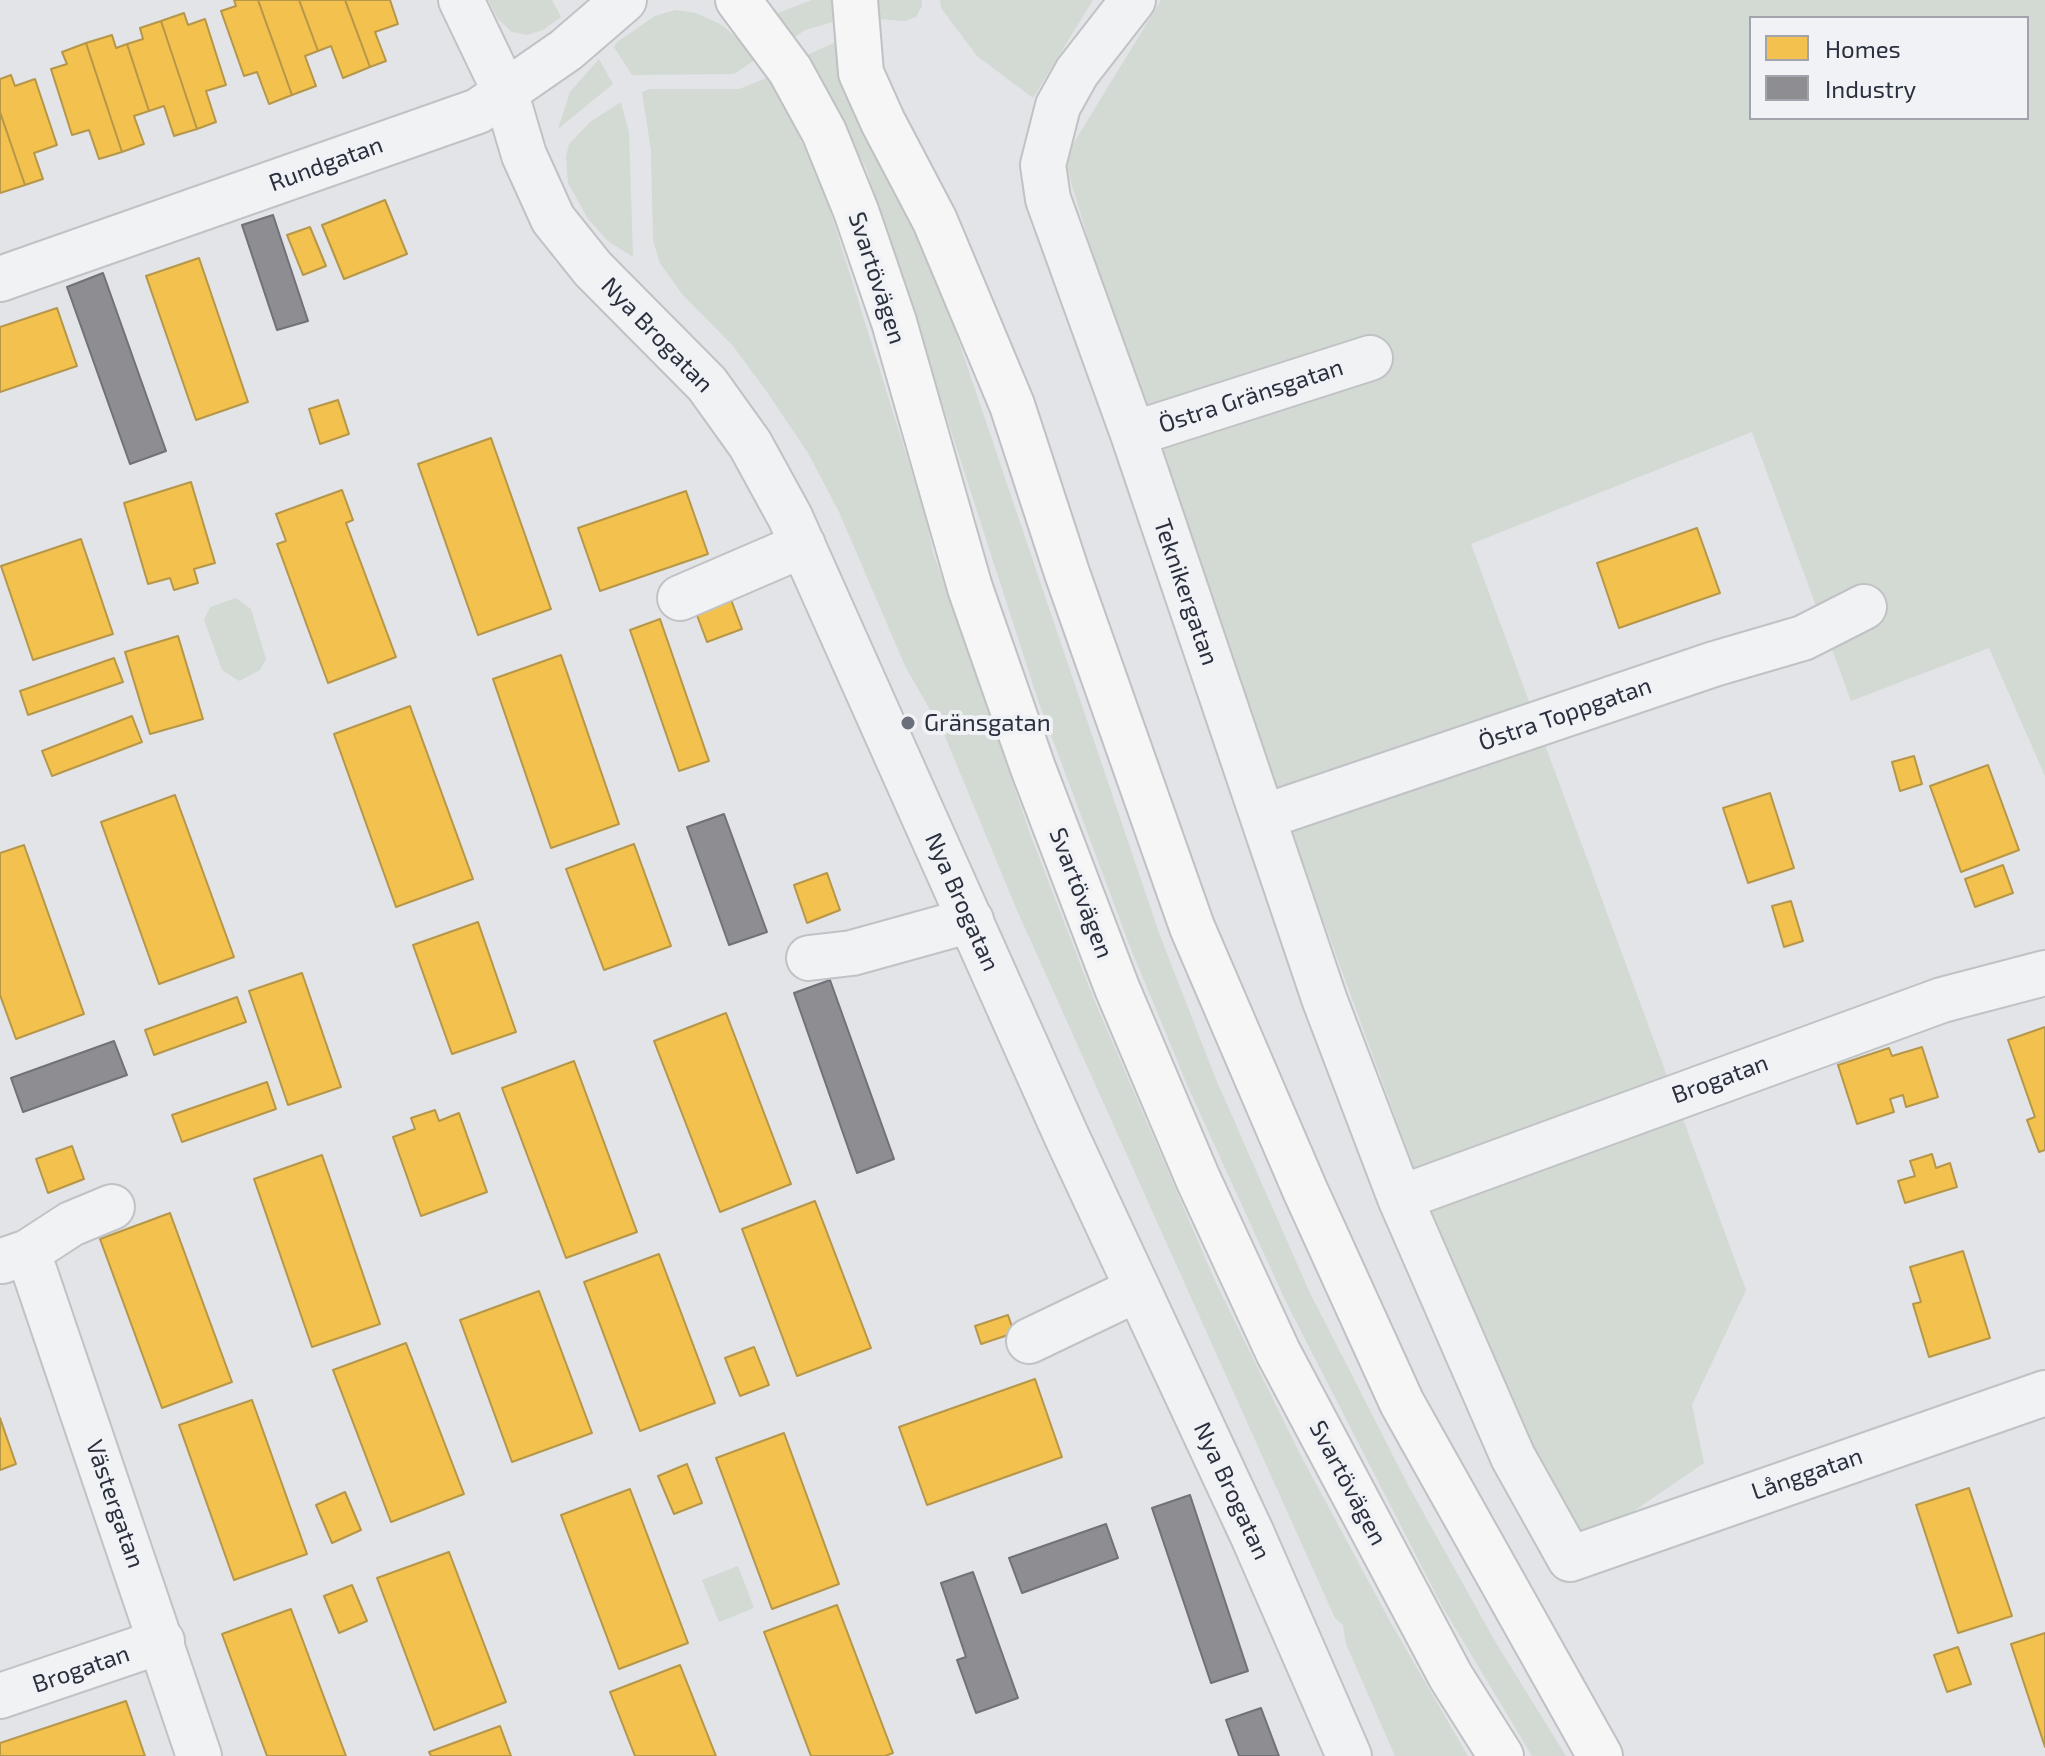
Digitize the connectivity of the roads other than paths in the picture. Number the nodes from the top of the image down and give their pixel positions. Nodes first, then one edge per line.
1 (461, 0) edge
2 (624, 0) edge
3 (738, 0) edge
4 (855, 0) edge
5 (1133, 0) edge
6 (506, 94) junction
7 (0, 279) edge
8 (1370, 358) dead end
9 (1133, 434) junction
10 (803, 545) junction
11 (680, 598) dead end
12 (1864, 607) dead end
13 (1263, 817) junction
14 (971, 920) junction
15 (809, 958) dead end
16 (2045, 973) edge
17 (1400, 1198) junction
18 (112, 1207) dead end
19 (14, 1257) edge
20 (1138, 1289) junction
21 (1029, 1341) dead end
22 (2045, 1393) edge
23 (1570, 1559) joint
24 (162, 1641) junction
25 (0, 1696) edge
26 (199, 1756) edge
27 (1349, 1756) edge
28 (1501, 1756) edge
29 (1600, 1756) edge

1 - 6 street, Nya Brogatan
2 - 6 street, Rundgatan
3 - 28 main road, Svartövägen
4 - 29 main road
5 - 9 street, Teknikergatan
6 - 7 street, Rundgatan
6 - 10 street, Nya Brogatan
8 - 9 street, Östra Gränsgatan
9 - 13 street, Teknikergatan
10 - 11 street
10 - 14 street, Nya Brogatan
12 - 13 street, Östra Toppgatan
13 - 17 street, Teknikergatan
14 - 15 street
14 - 20 street, Nya Brogatan
16 - 17 street, Brogatan
17 - 23 street, Teknikergatan
18 - 19 street
19 - 24 street, Västergatan
20 - 21 street
20 - 27 street, Nya Brogatan
22 - 23 street, Långgatan
24 - 25 street, Brogatan
24 - 26 street, Västergatan

